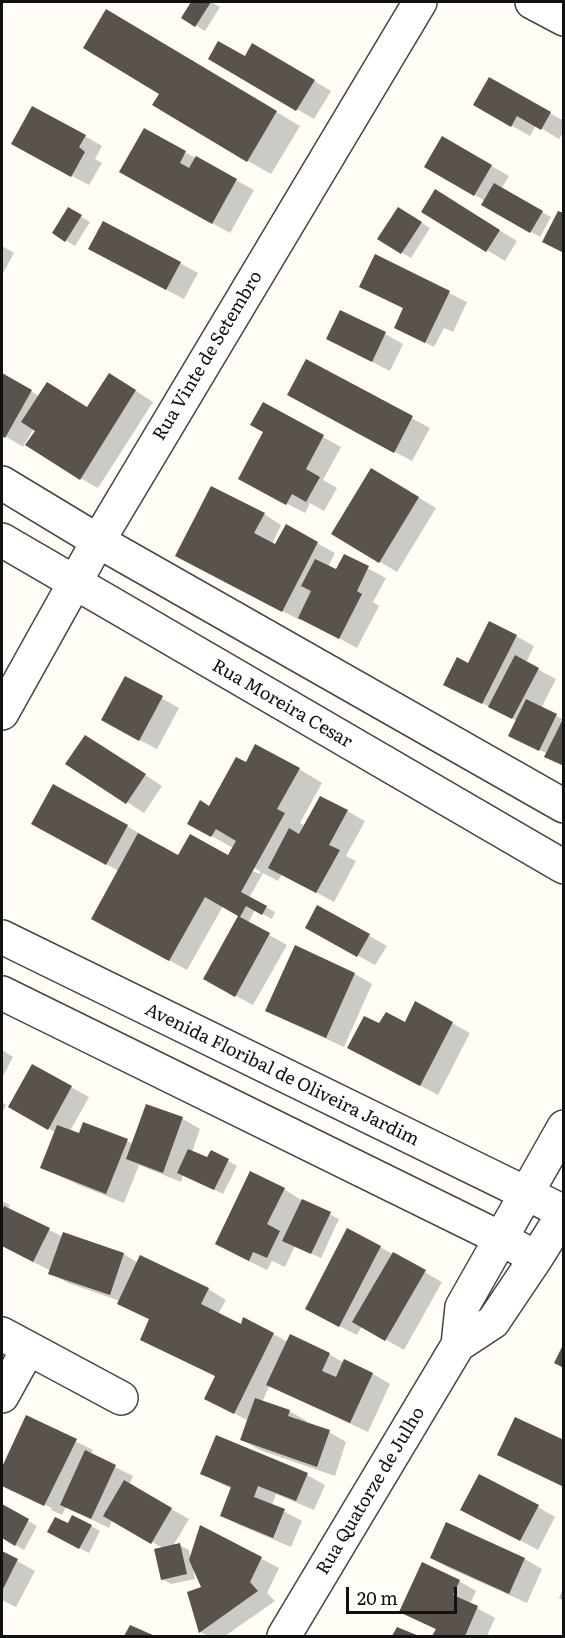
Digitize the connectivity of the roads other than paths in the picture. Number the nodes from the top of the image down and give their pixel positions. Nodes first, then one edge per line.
1 (420, 2) edge
2 (532, 2) edge
3 (564, 19) edge
4 (2, 483) edge
5 (2, 540) edge
6 (98, 541) junction
7 (73, 583) junction
8 (2, 713) edge
9 (564, 806) edge
10 (564, 867) edge
11 (2, 937) edge
12 (2, 993) edge
13 (213, 1041) junction
14 (189, 1085) junction
15 (564, 1127) edge
16 (526, 1194) junction
17 (564, 1213) edge
18 (500, 1238) junction
19 (536, 1258) junction
20 (15, 1341) edge
21 (458, 1345) junction
22 (2, 1396) edge
23 (121, 1398) dead end
24 (284, 1636) edge

1 - 6 street, Rua Vinte de Setembro
2 - 3 street
4 - 6 street
5 - 7 street, Rua Moreira Cesar
6 - 7 street, Rua Vinte de Setembro
6 - 9 street
7 - 8 street, Rua Vinte de Setembro
7 - 10 street, Rua Moreira Cesar
11 - 13 street, Avenida Floribal de Oliveira Jardim
12 - 14 street
13 - 14 street
13 - 16 street, Avenida Floribal de Oliveira Jardim
14 - 18 street
15 - 16 street, Rua Quatorze de Julho
16 - 17 street, Avenida Floribal de Oliveira Jardim
16 - 18 street, Rua Quatorze de Julho
17 - 19 street, Rua Quatorze de Julho
18 - 19 street
18 - 21 street, Rua Quatorze de Julho
19 - 21 street, Rua Quatorze de Julho
20 - 22 street
20 - 23 street
21 - 24 street, Rua Quatorze de Julho

